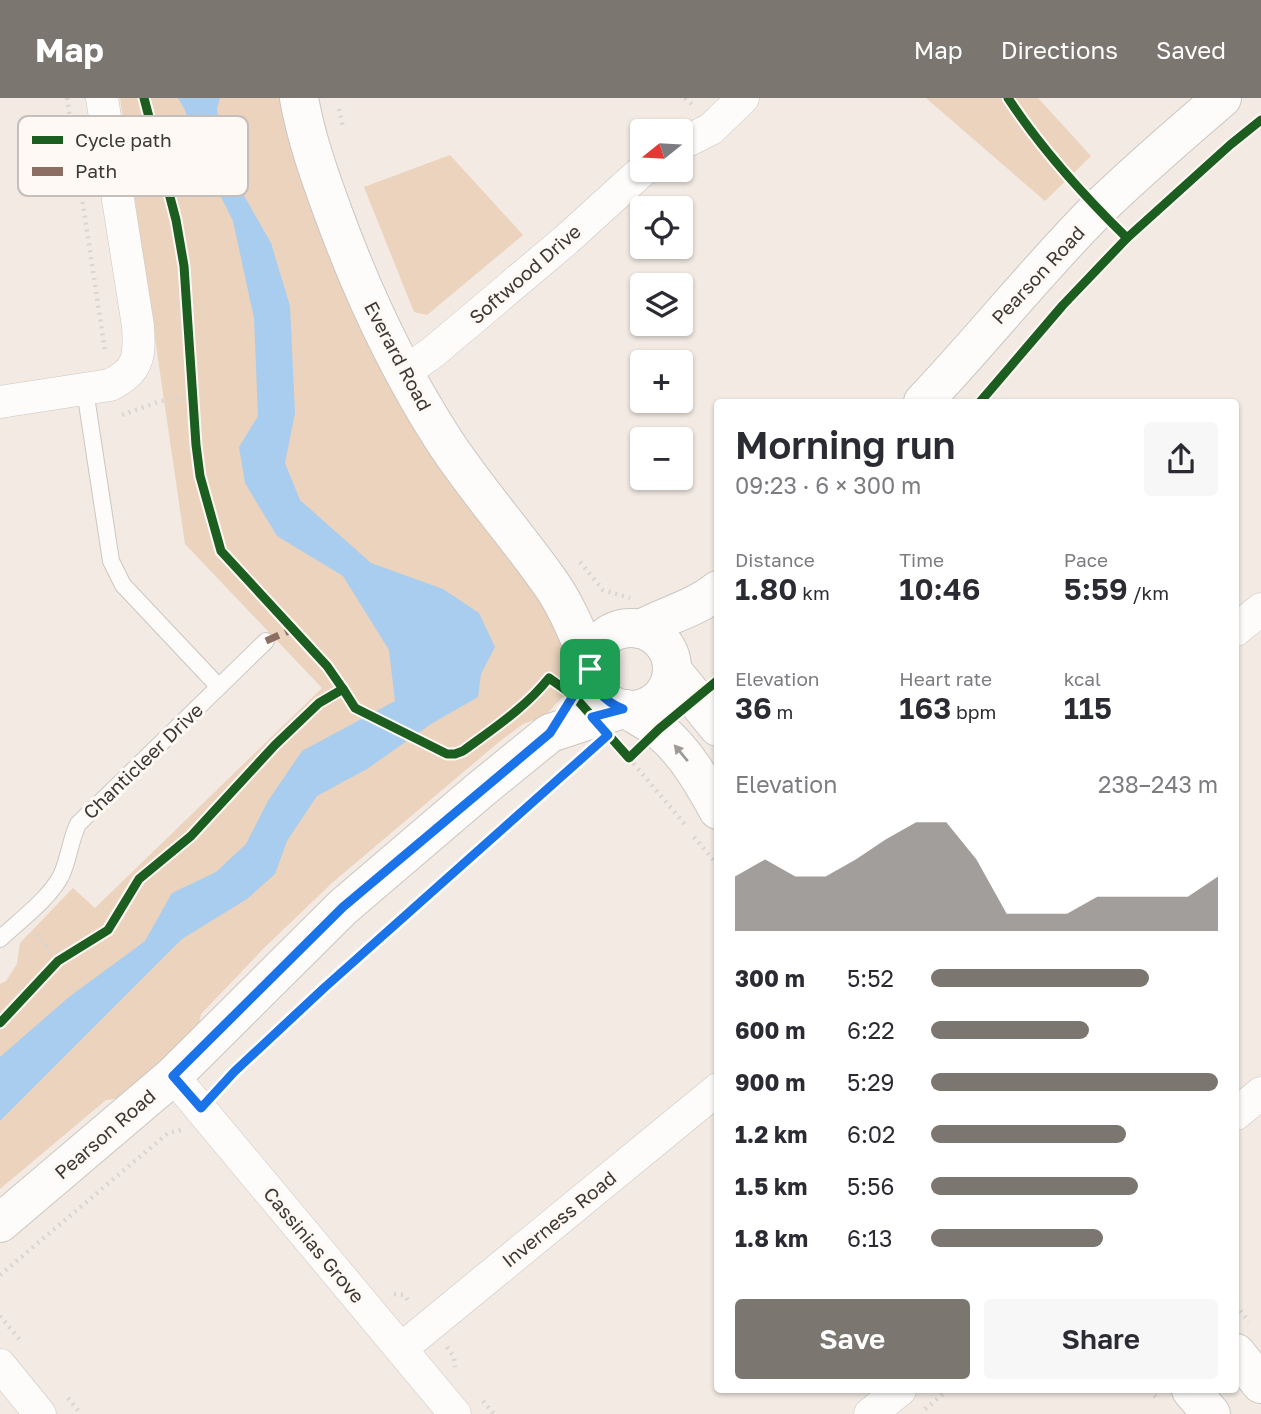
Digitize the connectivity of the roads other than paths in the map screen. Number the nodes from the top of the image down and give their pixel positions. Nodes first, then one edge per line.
1 (102, 98) edge
2 (299, 98) edge
3 (743, 98) edge
4 (1222, 98) edge
5 (105, 116) edge
6 (693, 138) edge
7 (630, 182) edge
8 (117, 196) edge
9 (403, 373) junction
10 (85, 390) junction
11 (926, 399) edge
12 (0, 402) edge
13 (566, 573) junction
14 (710, 596) edge
15 (1261, 609) edge
16 (647, 625) junction
17 (1239, 627) edge
18 (266, 641) dead end
19 (591, 667) junction
20 (672, 668) junction
21 (219, 687) junction
22 (607, 722) junction
23 (714, 722) edge
24 (550, 733) junction
25 (714, 803) edge
26 (0, 939) edge
27 (173, 1076) junction
28 (714, 1092) edge
29 (1261, 1093) edge
30 (1239, 1111) edge
31 (0, 1223) edge
32 (401, 1349) junction
33 (1239, 1357) edge
34 (0, 1365) edge
35 (1261, 1384) edge
36 (896, 1393) edge
37 (1194, 1393) edge
38 (40, 1414) edge
39 (455, 1414) edge
40 (870, 1414) edge
41 (1211, 1414) edge

1 - 5 street
2 - 9 street, Everard Road
3 - 6 street
4 - 11 street, Pearson Road
7 - 9 street, Softwood Drive
8 - 10 street
9 - 13 street, Everard Road
10 - 12 street
10 - 21 lane, Chanticleer Drive
13 - 16 street, Everard Road
13 - 19 street, Everard Road
14 - 16 street
14 - 20 street
15 - 17 street
16 - 19 street, Pearson Road
16 - 20 street, Everard Road
18 - 21 lane, Chanticleer Drive
19 - 22 street, Everard Road
19 - 24 street, Pearson Road
20 - 22 street, Pearson Road
20 - 23 street
21 - 26 lane, Chanticleer Drive
22 - 24 street, Pearson Road
25 -> 22 street
24 - 27 street, Pearson Road
27 - 31 street, Pearson Road
27 - 32 street, Cassinias Grove
28 - 32 street, Inverness Road
29 - 30 street
32 - 39 street, Cassinias Grove
33 - 35 street
34 - 38 street
36 - 40 street
37 - 41 street

